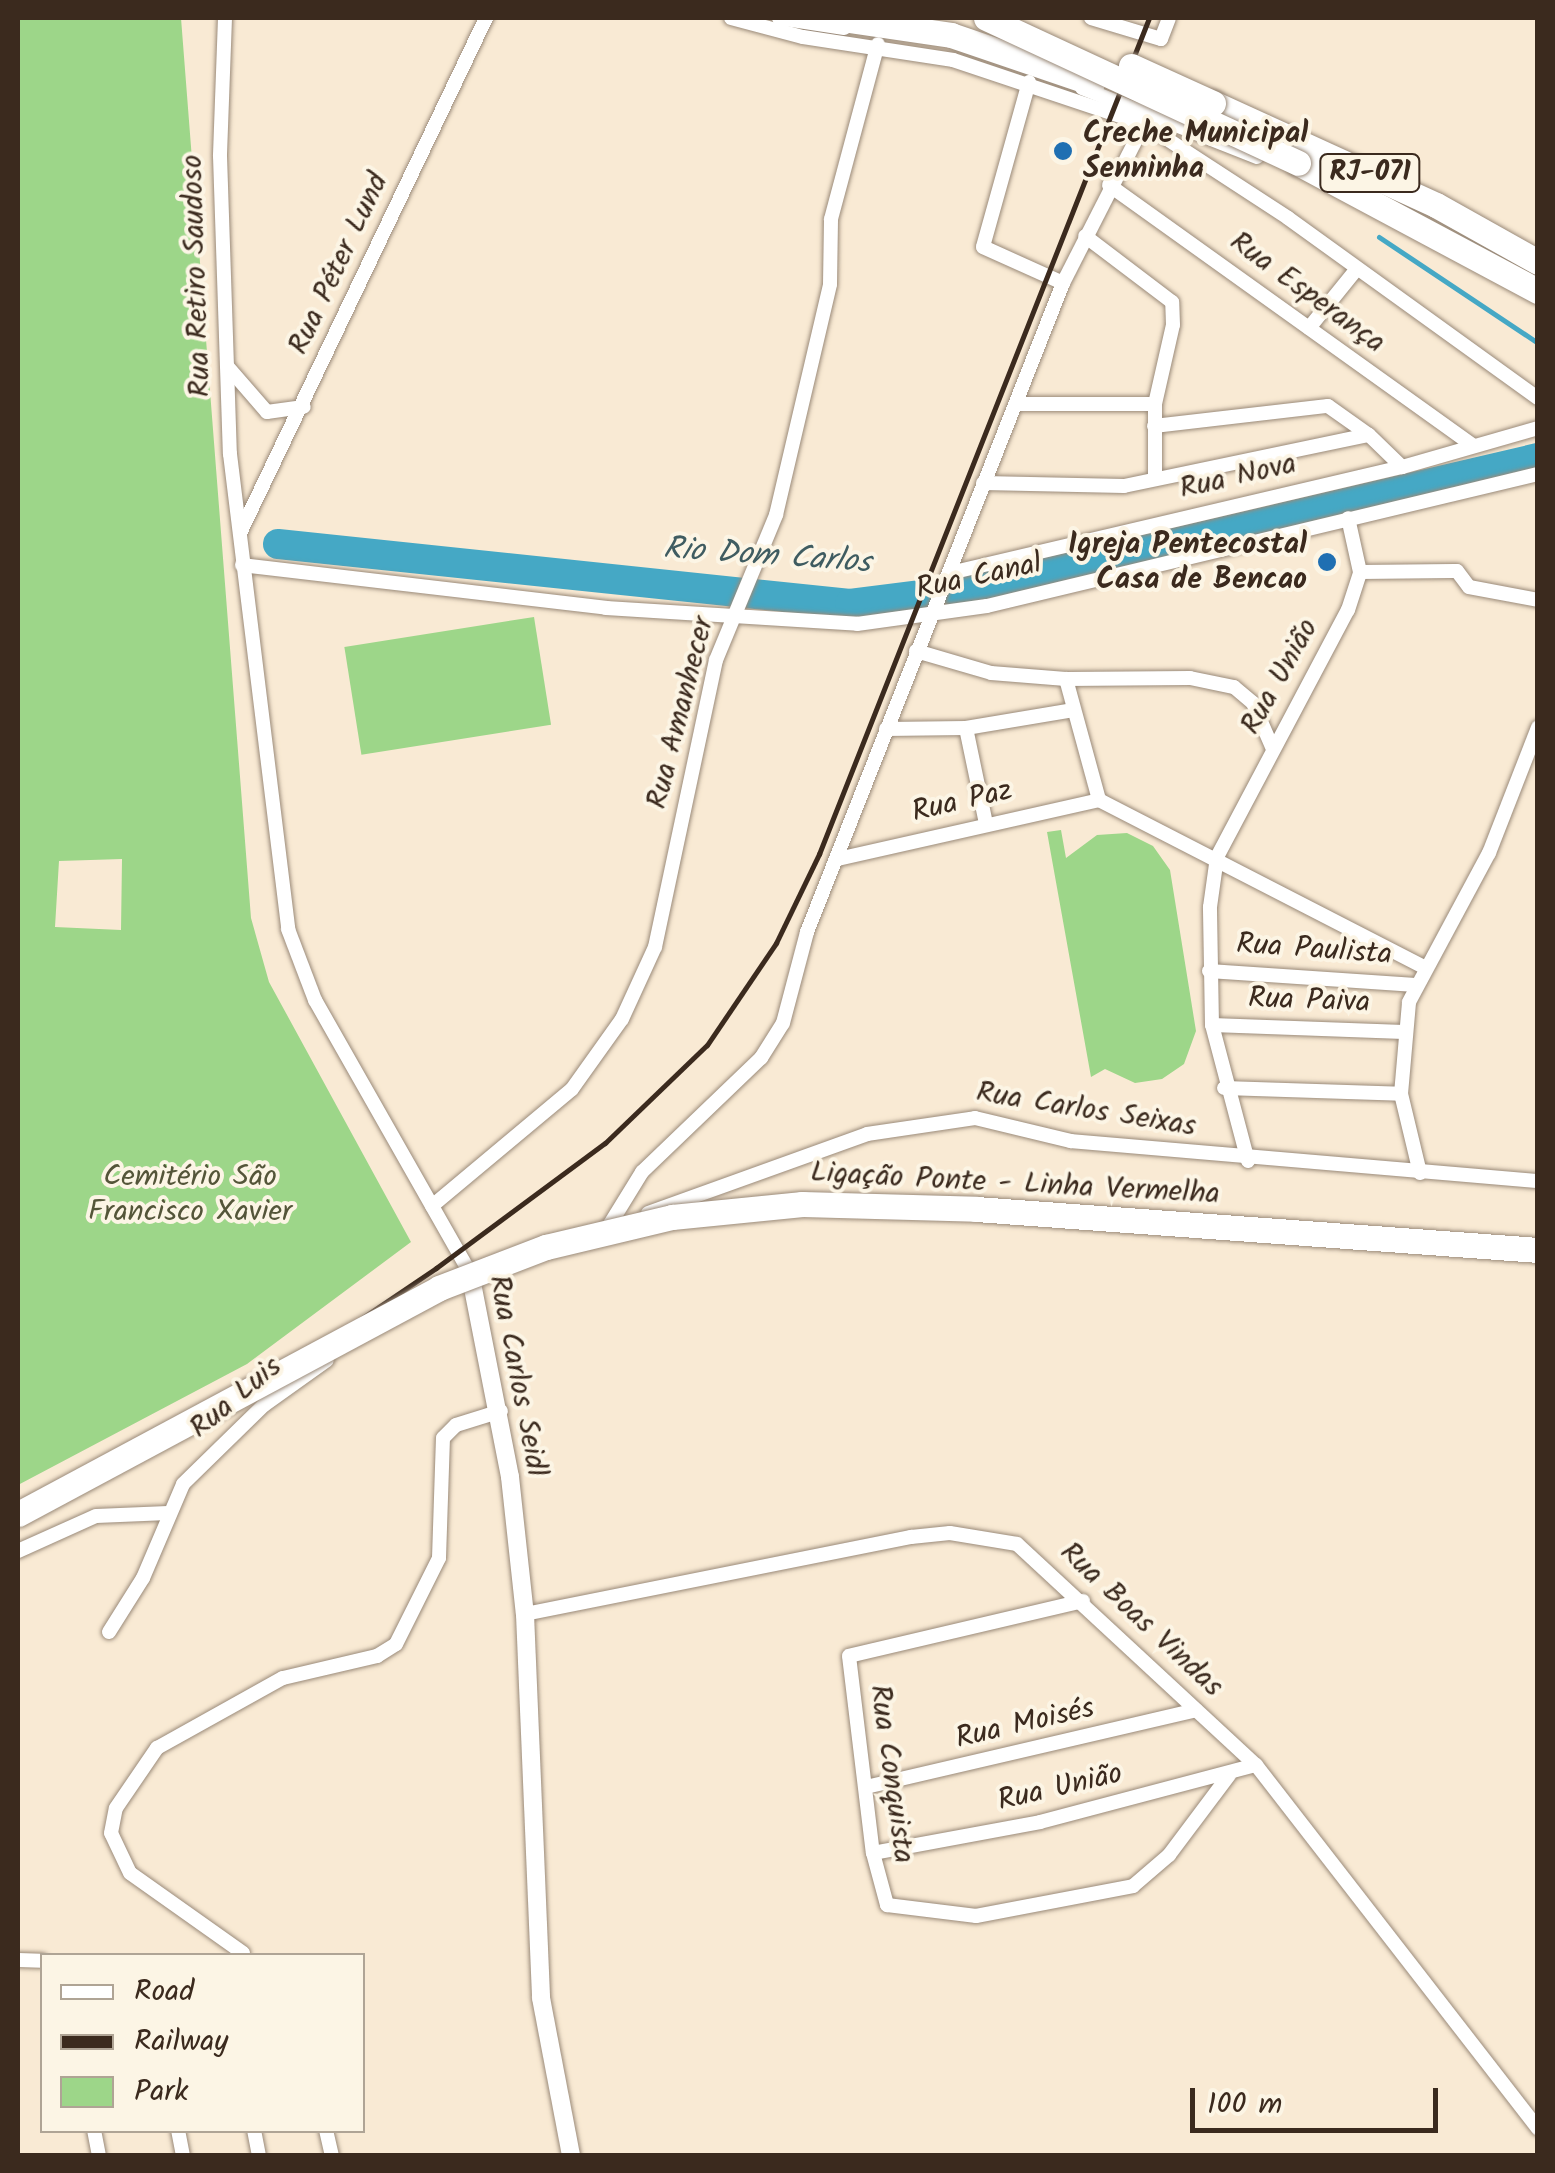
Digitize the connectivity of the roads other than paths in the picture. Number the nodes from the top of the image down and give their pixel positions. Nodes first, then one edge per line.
1 (226, 18) edge
2 (486, 18) edge
3 (731, 18) edge
4 (779, 18) edge
5 (835, 18) edge
6 (986, 18) edge
7 (1019, 18) edge
8 (1091, 18) edge
9 (1169, 18) edge
10 (878, 44) junction
11 (1028, 82) junction
12 (1144, 124) junction
13 (1298, 163) junction
14 (1110, 185) junction
15 (1084, 236) junction
16 (1538, 262) edge
17 (1356, 270) junction
18 (1063, 283) junction
19 (1538, 292) edge
20 (1538, 302) edge
21 (1308, 328) junction
22 (227, 366) junction
23 (1538, 398) edge
24 (1017, 404) junction
25 (1155, 404) junction
26 (304, 407) junction
27 (1154, 426) junction
28 (1538, 428) edge
29 (1370, 435) junction
30 (1473, 446) junction
31 (1402, 468) junction
32 (1538, 474) edge
33 (1155, 478) junction
34 (983, 483) junction
35 (1348, 518) junction
36 (240, 532) junction
37 (242, 565) junction
38 (1360, 572) junction
39 (948, 579) junction
40 (1538, 600) edge
41 (736, 607) junction
42 (936, 610) junction
43 (916, 652) junction
44 (1066, 679) junction
45 (1074, 710) junction
46 (966, 728) junction
47 (1538, 728) edge
48 (886, 729) junction
49 (1272, 747) junction
50 (1099, 800) junction
51 (986, 824) junction
52 (1218, 858) junction
53 (838, 859) junction
54 (1426, 968) junction
55 (1209, 970) junction
56 (1416, 985) junction
57 (1212, 1025) junction
58 (1404, 1032) junction
59 (1224, 1088) junction
60 (1401, 1094) junction
61 (1248, 1160) junction
62 (1420, 1173) junction
63 (1538, 1181) edge
64 (432, 1206) junction
65 (607, 1229) junction
66 (1538, 1250) edge
67 (470, 1273) junction
68 (501, 1412) junction
69 (168, 1513) junction
70 (18, 1514) edge
71 (18, 1551) edge
72 (1082, 1601) junction
73 (525, 1614) junction
74 (109, 1632) dead end
75 (1196, 1710) junction
76 (1256, 1765) junction
77 (1229, 1775) junction
78 (866, 1787) junction
79 (873, 1852) junction
80 (241, 1953) edge
81 (1538, 2129) edge
82 (571, 2156) edge

1 - 22 street, Rua Retiro Saudoso
2 - 26 street, Rua Péter Lund
3 - 10 street
4 - 20 street
5 - 13 highway, bridge
6 - 13 highway, RJ-071, bridge
7 - 16 highway, RJ-071, bridge
8 - 9 street
10 - 11 street
10 - 41 street, Rua Amanhecer
11 - 12 street
11 - 18 street
12 - 14 street
12 - 17 street
13 - 19 highway, RJ-071
14 - 15 street
14 - 21 street, Rua Esperança
15 - 18 street
15 - 25 street
17 - 21 street
17 - 23 street
18 - 24 street
21 - 30 street, Rua Esperança
22 - 26 street
22 - 36 street, Rua Retiro Saudoso
24 - 25 street
24 - 34 street
25 - 27 street
26 - 36 street, Rua Péter Lund
27 - 29 street
27 - 33 street
28 - 30 street, Rua Nova
29 - 31 street
29 - 33 street
30 - 31 street, Rua Nova
31 - 39 street, Rua Nova
32 - 35 street, Rua Canal
33 - 34 street
34 - 39 street
35 - 38 street
35 - 42 street, Rua Canal
36 - 37 street, Rua Carlos Seidl
37 - 41 street, Rua Canal
37 - 64 street, Rua Carlos Seidl
38 - 40 street
38 - 49 street, Rua União
39 - 42 street
41 - 42 street, Rua Canal
41 - 64 street, Rua Amanhecer
42 - 43 street
43 - 44 street
43 - 48 street
44 - 45 street
44 - 49 street
45 - 46 street
45 - 50 street
46 - 48 street
46 - 51 street
47 - 54 street
48 - 53 street
49 - 52 street, Rua União
50 - 51 street, Rua Paz
50 - 52 street
51 - 53 street, Rua Paz
52 - 54 street
52 - 55 street
53 - 65 street
54 - 56 street
55 - 56 street, Rua Paulista
55 - 57 street
56 - 58 street
57 - 58 street, Rua Paiva
57 - 59 street
58 - 60 street
59 - 60 street
59 - 61 street
60 - 62 street
61 - 62 street, Rua Carlos Seixas
61 - 65 street, Rua Carlos Seixas
62 - 63 street, Rua Carlos Seixas
64 - 67 street, Rua Carlos Seidl
65 - 67 street, Rua Carlos Seixas
66 - 70 highway, Ligação Ponte - Linha Vermelha, bridge
67 - 68 street, Rua Carlos Seidl
67 - 69 street, Rua Luis
68 - 73 street, Rua Carlos Seidl
68 - 80 street
69 - 71 street
69 - 74 street, Rua Luis
72 - 73 street, Rua Boas Vindas
72 - 75 street, Rua Boas Vindas
72 - 78 street, Rua Conquista
73 - 82 street, Rua Carlos Seidl
75 - 76 street, Rua Boas Vindas
75 - 78 street, Rua Moisés
76 - 77 street, Rua União
76 - 81 street, Rua Boas Vindas
77 - 79 street, Rua União
77 - 79 street, Rua Conquista
78 - 79 street, Rua Conquista

